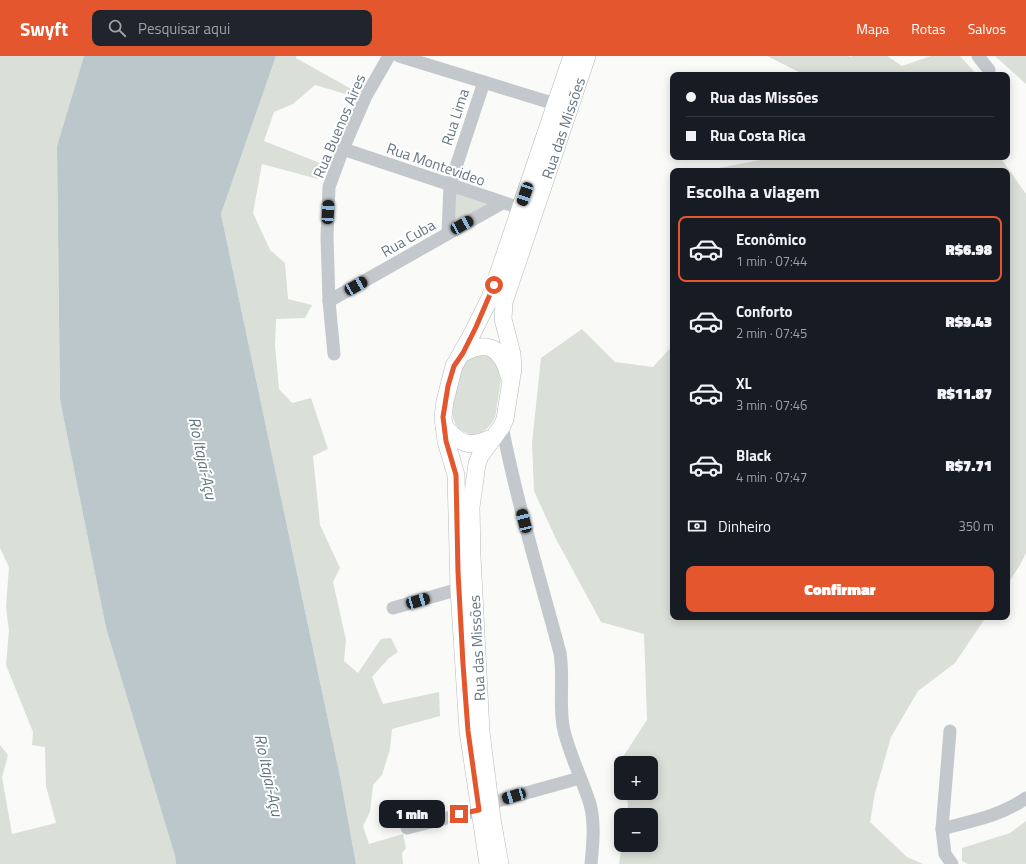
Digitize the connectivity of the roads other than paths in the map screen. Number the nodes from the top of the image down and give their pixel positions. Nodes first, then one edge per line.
1 (389, 56) edge
2 (399, 56) edge
3 (572, 56) edge
4 (587, 56) edge
5 (978, 56) edge
6 (989, 70) dead end
7 (484, 82) junction
8 (555, 104) junction
9 (343, 149) junction
10 (450, 185) junction
11 (502, 203) junction
12 (520, 208) junction
13 (448, 233) junction
14 (329, 301) junction
15 (463, 353) junction
16 (334, 354) dead end
17 (511, 384) junction
18 (444, 426) junction
19 (499, 432) junction
20 (459, 589) junction
21 (393, 608) dead end
22 (950, 731) dead end
23 (580, 778) junction
24 (1026, 798) edge
25 (485, 806) junction
26 (407, 828) dead end
27 (942, 829) junction
28 (490, 864) edge
29 (591, 864) edge
30 (952, 864) edge

1 - 9 street, Rua Buenos Aires
2 - 7 street
3 - 8 main road, Rua das Missões
4 - 17 main road, Rua das Missões
5 - 6 street
7 - 8 street
7 - 10 street, Rua Lima
8 - 12 main road, Rua das Missões
9 - 10 street, Rua Montevideo
9 - 14 street, Rua Buenos Aires
10 - 11 street, Rua Montevideo
10 - 13 street, Rua Lima
11 - 12 street, Rua Montevideo
11 - 13 street, Rua Cuba
12 - 15 main road, Rua das Missões
13 - 14 street, Rua Cuba
14 - 16 street, Rua Buenos Aires
15 - 17 main road
15 - 18 main road
17 - 19 main road
18 - 19 main road
18 - 20 main road, Rua das Missões
19 - 23 street
19 - 25 main road, Rua das Missões
20 - 21 street
20 - 25 main road, Rua das Missões
22 - 27 street
23 - 25 street
23 - 29 street
24 - 27 street
25 - 26 street
25 - 28 main road, Rua das Missões
27 - 30 street

